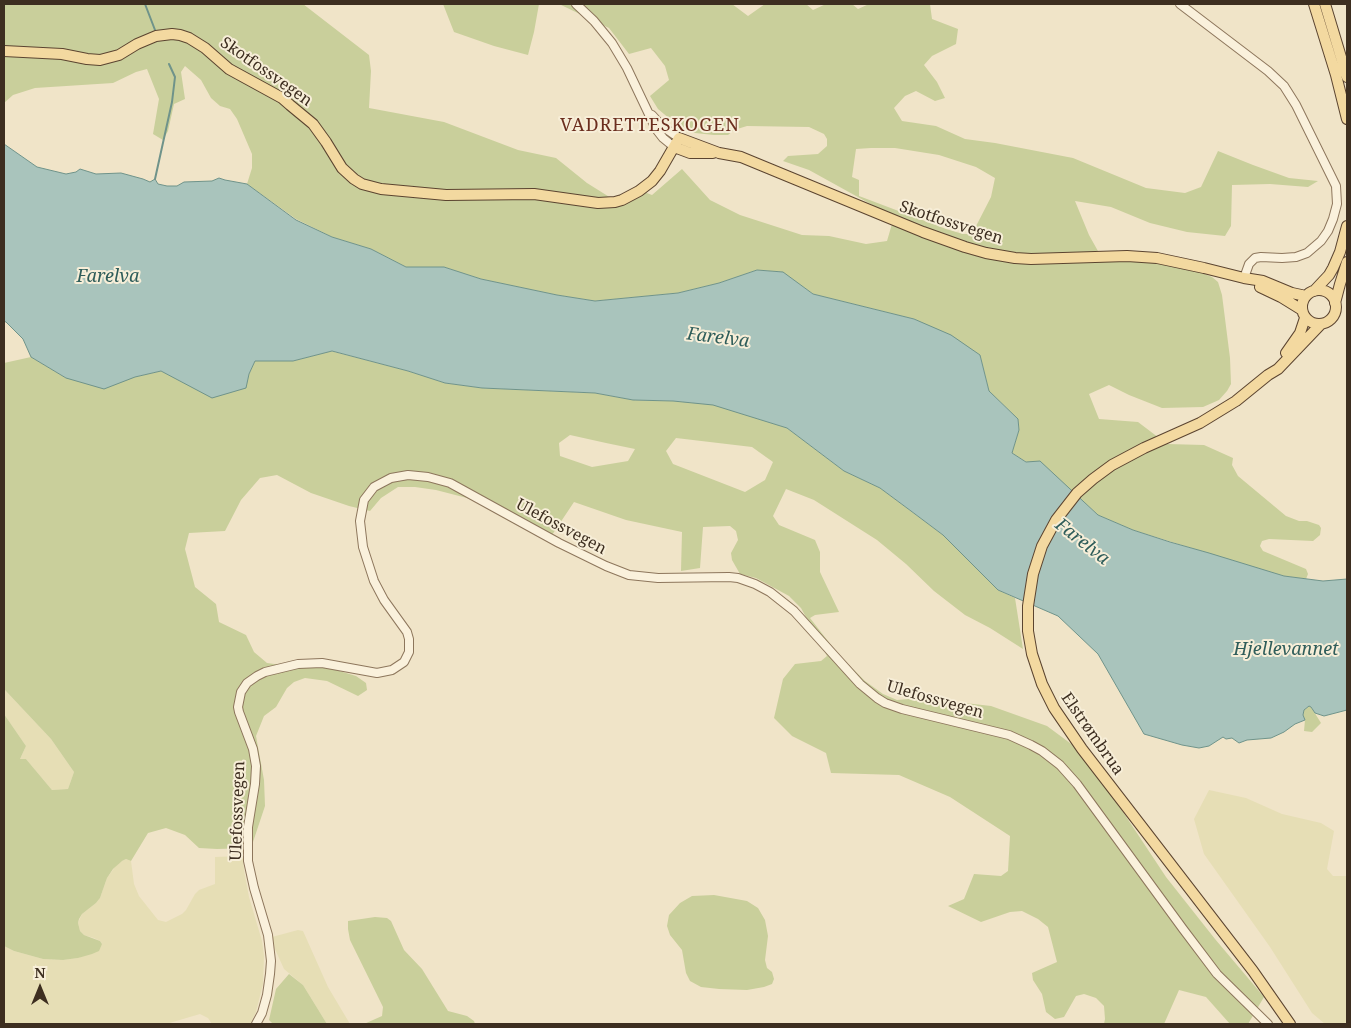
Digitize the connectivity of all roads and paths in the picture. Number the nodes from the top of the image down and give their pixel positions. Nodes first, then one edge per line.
1 (576, 4) edge
2 (1180, 4) edge
3 (1314, 4) edge
4 (1325, 4) edge
5 (4, 51) edge
6 (1347, 77) edge
7 (1347, 119) edge
8 (676, 143) junction
9 (1347, 226) edge
10 (1347, 262) edge
11 (1244, 278) junction
12 (1310, 294) junction
13 (1336, 303) junction
14 (1304, 314) junction
15 (1320, 325) junction
16 (1268, 375) junction
17 (256, 1024) edge
18 (1268, 1024) edge
19 (1290, 1024) edge

1 - 8 street
2 - 11 street
3 - 7 main road
4 - 6 main road
5 - 8 main road, Skotfossvegen
8 - 11 main road, Skotfossvegen
9 - 12 main road
10 - 13 main road
11 - 12 main road, Skotfossvegen
11 - 14 main road, Skotfossvegen
12 - 13 main road
12 - 14 main road
13 - 15 main road
14 - 15 main road
14 - 16 main road, Elstrømbrua
15 - 16 main road, Elstrømbrua
16 - 19 main road, Elstrømbrua
17 - 18 street, Ulefossvegen

